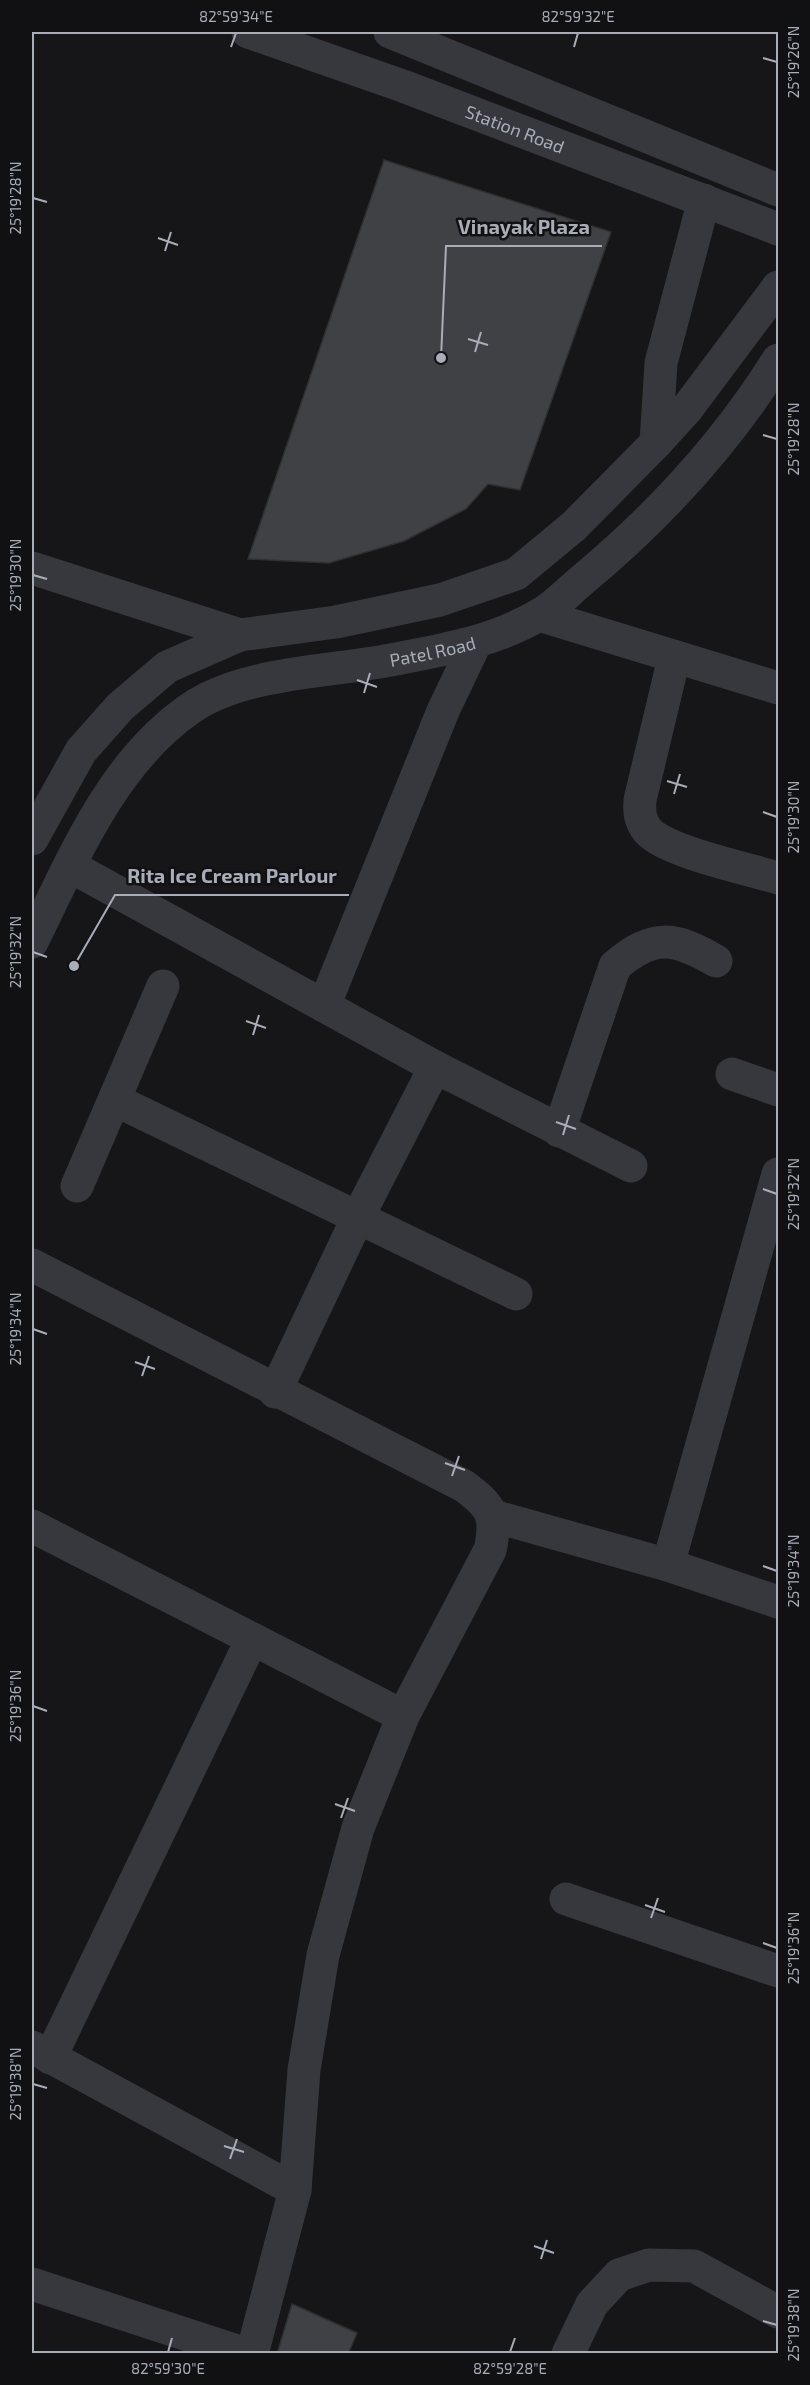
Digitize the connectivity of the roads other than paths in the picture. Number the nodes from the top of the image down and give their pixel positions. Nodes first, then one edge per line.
1 (248, 32) edge
2 (390, 32) edge
3 (778, 190) edge
4 (704, 200) junction
5 (778, 229) edge
6 (778, 287) edge
7 (778, 360) edge
8 (656, 443) junction
9 (32, 568) edge
10 (539, 615) junction
11 (240, 635) junction
12 (474, 644) junction
13 (674, 658) junction
14 (778, 688) edge
15 (32, 839) edge
16 (70, 866) junction
17 (778, 878) edge
18 (32, 942) edge
19 (716, 961) dead end
20 (163, 986) dead end
21 (324, 1006) junction
22 (435, 1066) junction
23 (732, 1074) dead end
24 (778, 1090) edge
25 (115, 1100) junction
26 (559, 1131) junction
27 (630, 1166) dead end
28 (778, 1174) edge
29 (77, 1186) dead end
30 (358, 1217) junction
31 (32, 1265) edge
32 (516, 1294) dead end
33 (275, 1392) junction
34 (493, 1516) junction
35 (32, 1526) edge
36 (668, 1564) junction
37 (778, 1602) edge
38 (252, 1638) junction
39 (403, 1716) junction
40 (566, 1899) dead end
41 (778, 1971) edge
42 (41, 2052) edge
43 (295, 2190) junction
44 (32, 2284) edge
45 (778, 2312) edge
46 (246, 2354) edge
47 (252, 2354) edge
48 (568, 2354) edge

1 - 4 street, Station Road
2 - 3 street
4 - 5 street, Station Road
4 - 8 street
6 - 8 street
7 - 10 street, Patel Road
8 - 11 street
9 - 11 street
10 - 12 street, Patel Road
10 - 13 street
11 - 15 street
12 - 16 street, Patel Road
12 - 21 street
13 - 14 street
13 - 17 street
16 - 18 street, Patel Road
16 - 21 street
19 - 26 street
20 - 25 street
21 - 22 street
22 - 26 street
22 - 30 street
23 - 24 street
25 - 29 street
25 - 30 street
26 - 27 street
28 - 36 street
30 - 32 street
30 - 33 street
31 - 33 street
33 - 34 street
34 - 36 street
34 - 39 street
35 - 38 street
36 - 37 street
38 - 39 street
38 - 42 street
39 - 43 street
40 - 41 street
42 - 43 street
43 - 47 street
44 - 46 street
45 - 48 street

